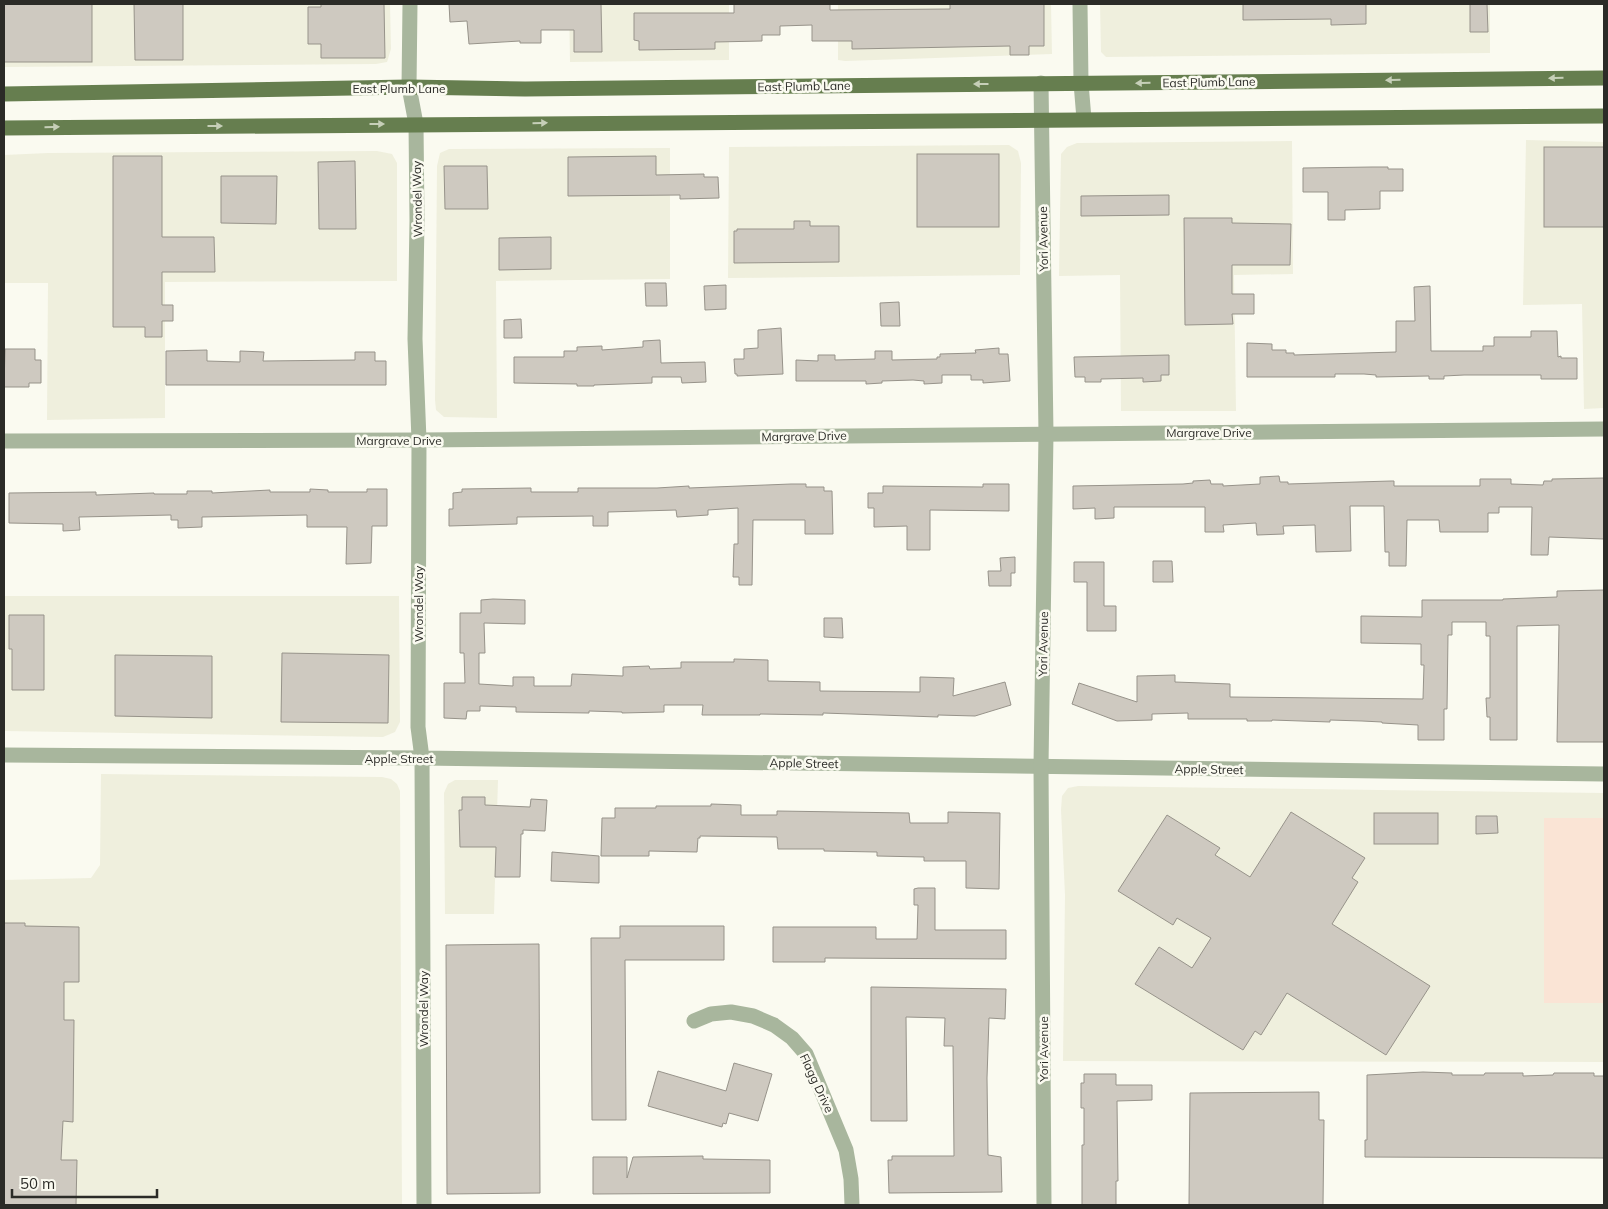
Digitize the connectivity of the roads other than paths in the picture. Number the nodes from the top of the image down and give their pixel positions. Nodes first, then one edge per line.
1 (410, 4) edge
2 (1080, 4) edge
3 (1604, 78) edge
4 (1041, 84) junction
5 (1081, 84) junction
6 (409, 87) junction
7 (4, 94) edge
8 (1604, 116) edge
9 (1084, 119) junction
10 (1041, 120) junction
11 (416, 124) junction
12 (4, 128) edge
13 (1604, 429) edge
14 (1046, 434) junction
15 (418, 440) junction
16 (4, 441) edge
17 (4, 755) edge
18 (422, 758) junction
19 (1041, 766) junction
20 (1604, 774) edge
21 (694, 1021) dead end
22 (424, 1205) edge
23 (852, 1205) edge
24 (1044, 1205) edge

1 - 6 street, Wrondel Way
2 - 5 street
3 -> 5 main road, East Plumb Lane
4 - 5 main road, East Plumb Lane
4 -> 6 main road, East Plumb Lane
4 - 10 street, Yori Avenue
5 - 9 street
6 - 7 main road, East Plumb Lane
6 - 11 street, Wrondel Way
8 - 9 main road
9 - 10 main road
11 -> 10 main road
10 - 14 street, Yori Avenue
12 -> 11 main road
11 - 15 street, Wrondel Way
13 - 14 street, Margrave Drive
14 - 15 street, Margrave Drive
14 - 19 street, Yori Avenue
15 - 16 street, Margrave Drive
15 - 18 street, Wrondel Way
17 - 18 street, Apple Street
18 - 19 street, Apple Street
18 - 22 street, Wrondel Way
19 - 20 street, Apple Street
19 - 24 street, Yori Avenue
21 - 23 street, Flagg Drive

